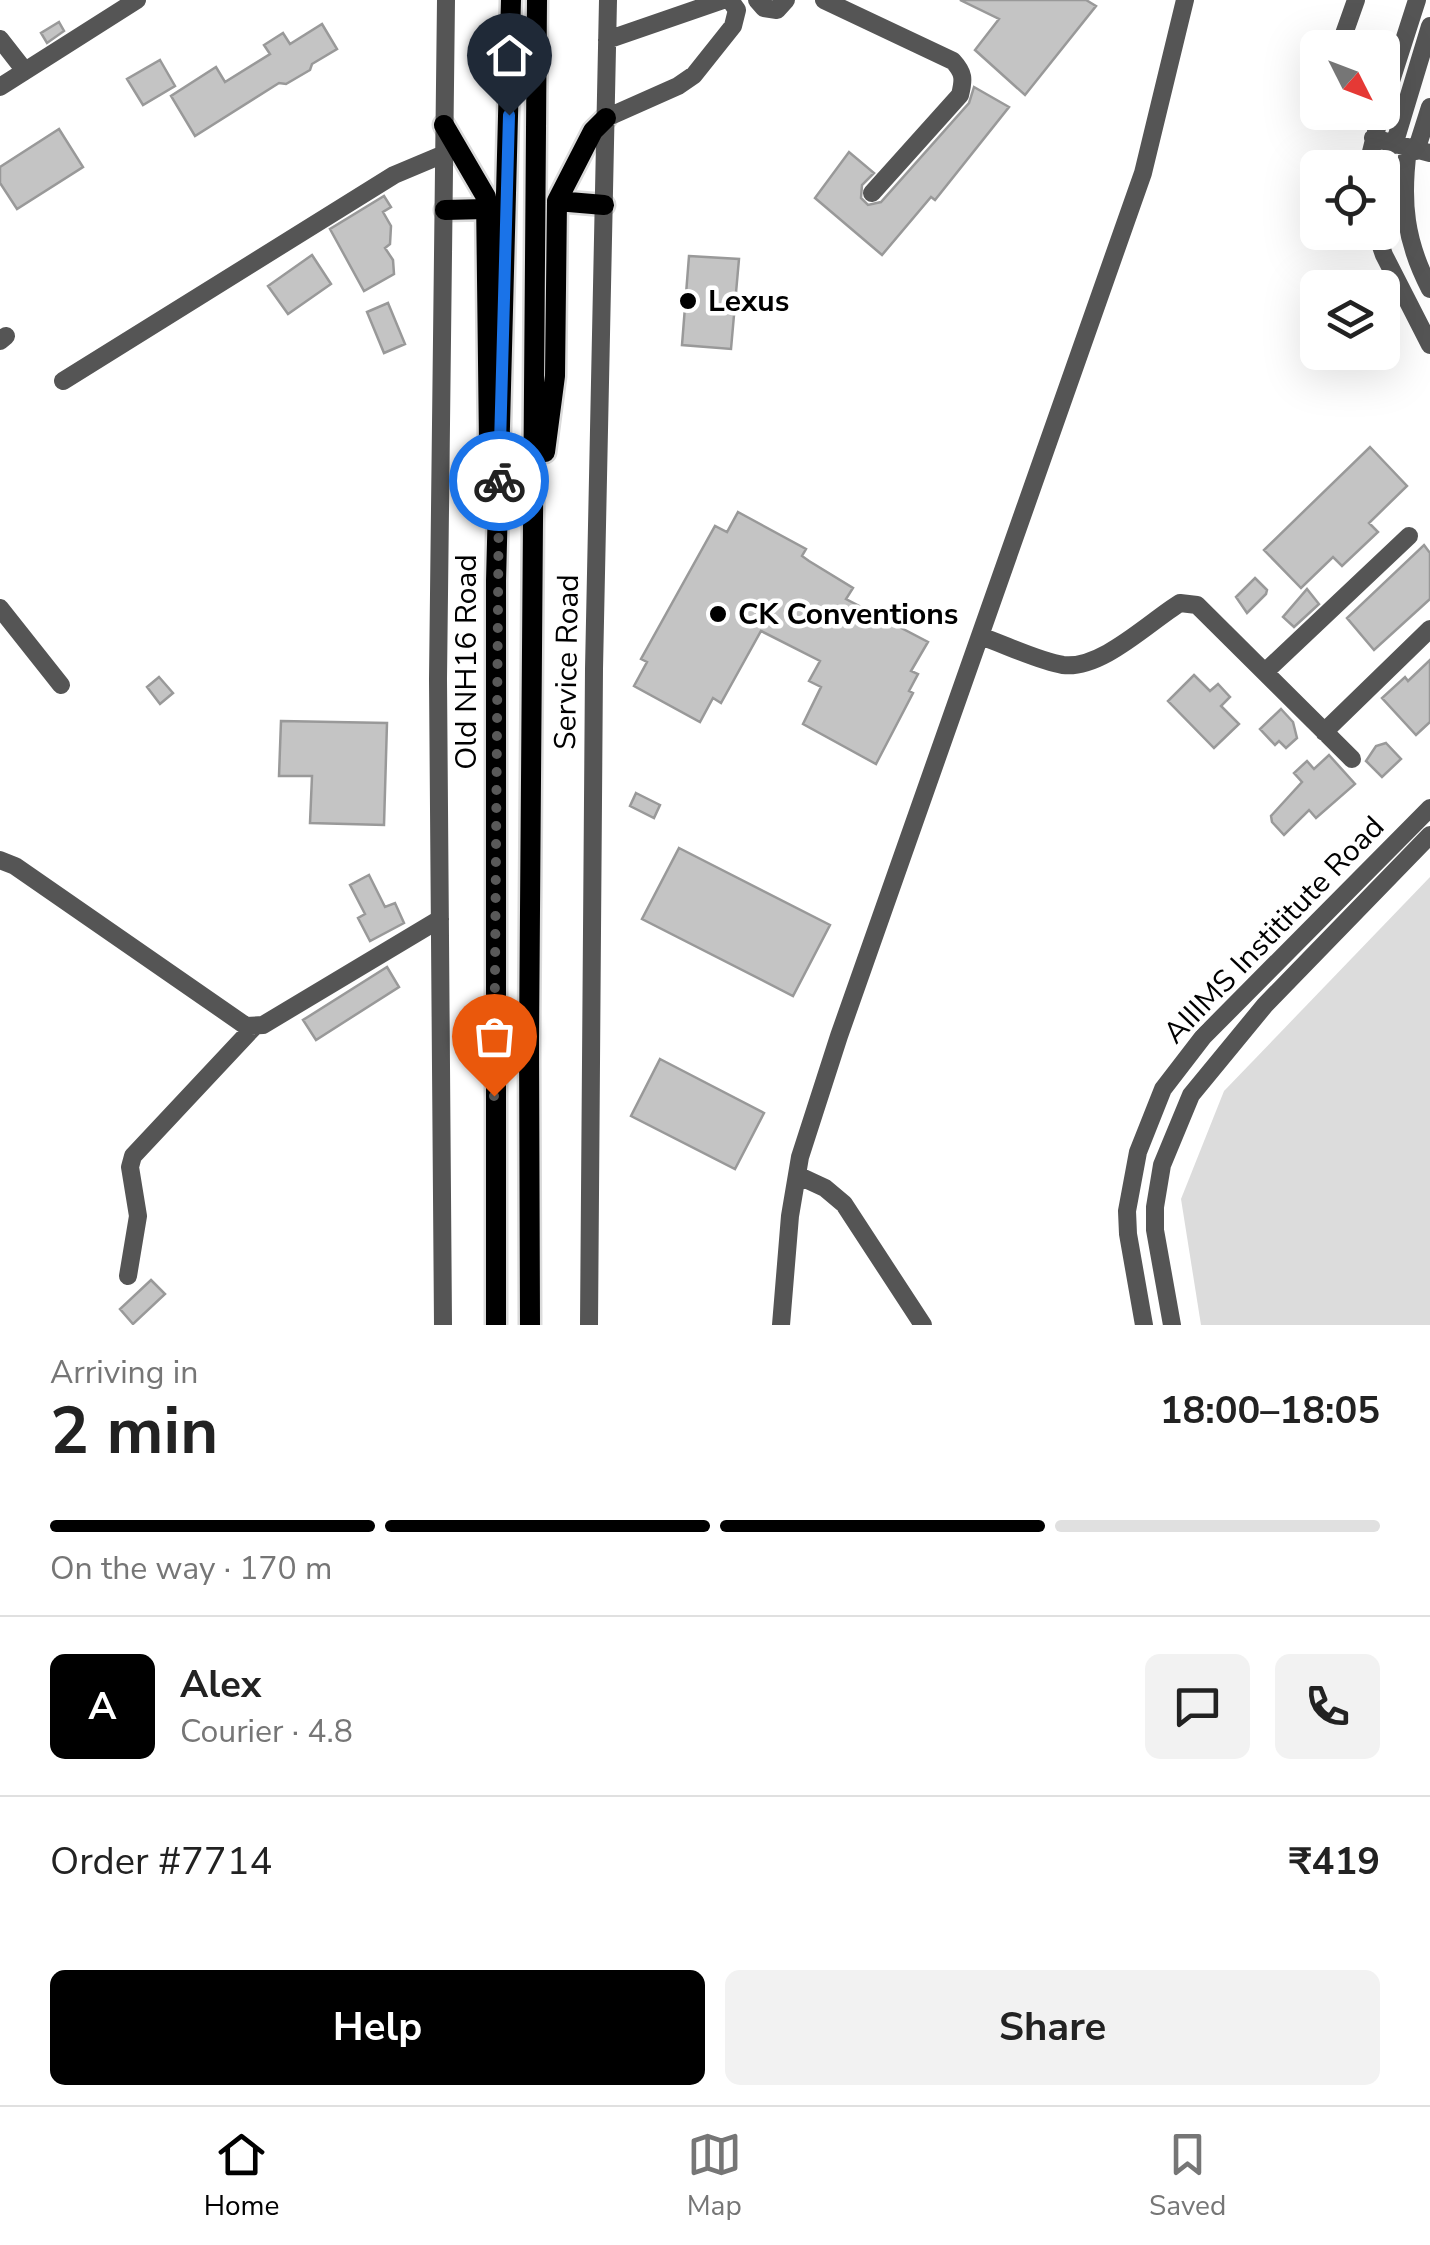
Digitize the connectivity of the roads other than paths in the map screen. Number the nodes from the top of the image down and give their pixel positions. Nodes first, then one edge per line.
1 (137, 0) edge
2 (446, 0) edge
3 (511, 0) edge
4 (537, 0) edge
5 (608, 0) edge
6 (757, 0) edge
7 (786, 0) edge
8 (824, 0) edge
9 (1185, 0) edge
10 (1356, 0) edge
11 (1417, 0) edge
12 (733, 1) edge
13 (1430, 26) edge
14 (1345, 30) edge
15 (0, 40) edge
16 (608, 40) junction
17 (1400, 54) edge
18 (25, 71) junction
19 (0, 87) edge
20 (1430, 107) edge
21 (606, 118) junction
22 (444, 125) junction
23 (1412, 150) edge
24 (444, 154) junction
25 (872, 193) dead end
26 (558, 202) junction
27 (604, 205) junction
28 (486, 209) junction
29 (444, 210) junction
30 (1410, 245) junction
31 (1382, 250) edge
32 (1384, 255) junction
33 (1430, 289) edge
34 (1430, 345) edge
35 (63, 381) dead end
36 (1409, 536) dead end
37 (532, 540) junction
38 (496, 581) junction
39 (0, 608) edge
40 (1430, 629) edge
41 (980, 636) junction
42 (1265, 672) junction
43 (61, 685) dead end
44 (1324, 732) junction
45 (1352, 759) dead end
46 (1430, 808) edge
47 (1430, 835) edge
48 (0, 860) edge
49 (440, 920) junction
50 (253, 1028) junction
51 (797, 1174) junction
52 (128, 1276) dead end
53 (443, 1325) edge
54 (496, 1325) edge
55 (530, 1325) edge
56 (590, 1325) edge
57 (781, 1325) edge
58 (923, 1325) edge
59 (1144, 1325) edge
60 (1172, 1325) edge

1 - 18 street
2 - 22 street
3 - 38 main road, Old NH16 Road
4 - 37 main road
5 - 16 street, Service Road
6 - 7 street
8 - 25 street
9 - 41 street
10 - 14 street
11 - 17 street
12 - 16 street
12 - 21 street
13 - 23 street
15 - 18 street
16 - 21 street, Service Road
18 - 19 street
20 - 23 street
21 - 26 main road
21 - 27 street, Service Road
22 - 24 street
22 - 28 main road
23 - 30 street
24 - 29 street
24 - 35 street
26 - 27 main road
26 - 37 main road
27 - 56 street, Service Road
28 - 29 main road
28 - 38 main road
29 - 49 street
30 - 32 street
30 - 33 street
31 - 32 street
32 - 34 street
36 - 42 street
37 - 55 main road
38 - 54 main road, Old NH16 Road
39 - 43 street
40 - 44 street
41 - 42 street
41 - 51 street
42 - 44 street
44 - 45 street
46 - 59 street, AIIIMS Instititute Road
47 - 60 street, AIIIMS Instititute Road
48 - 50 street
49 - 50 street
49 - 53 street
50 - 52 street
51 - 57 street
51 - 58 street

